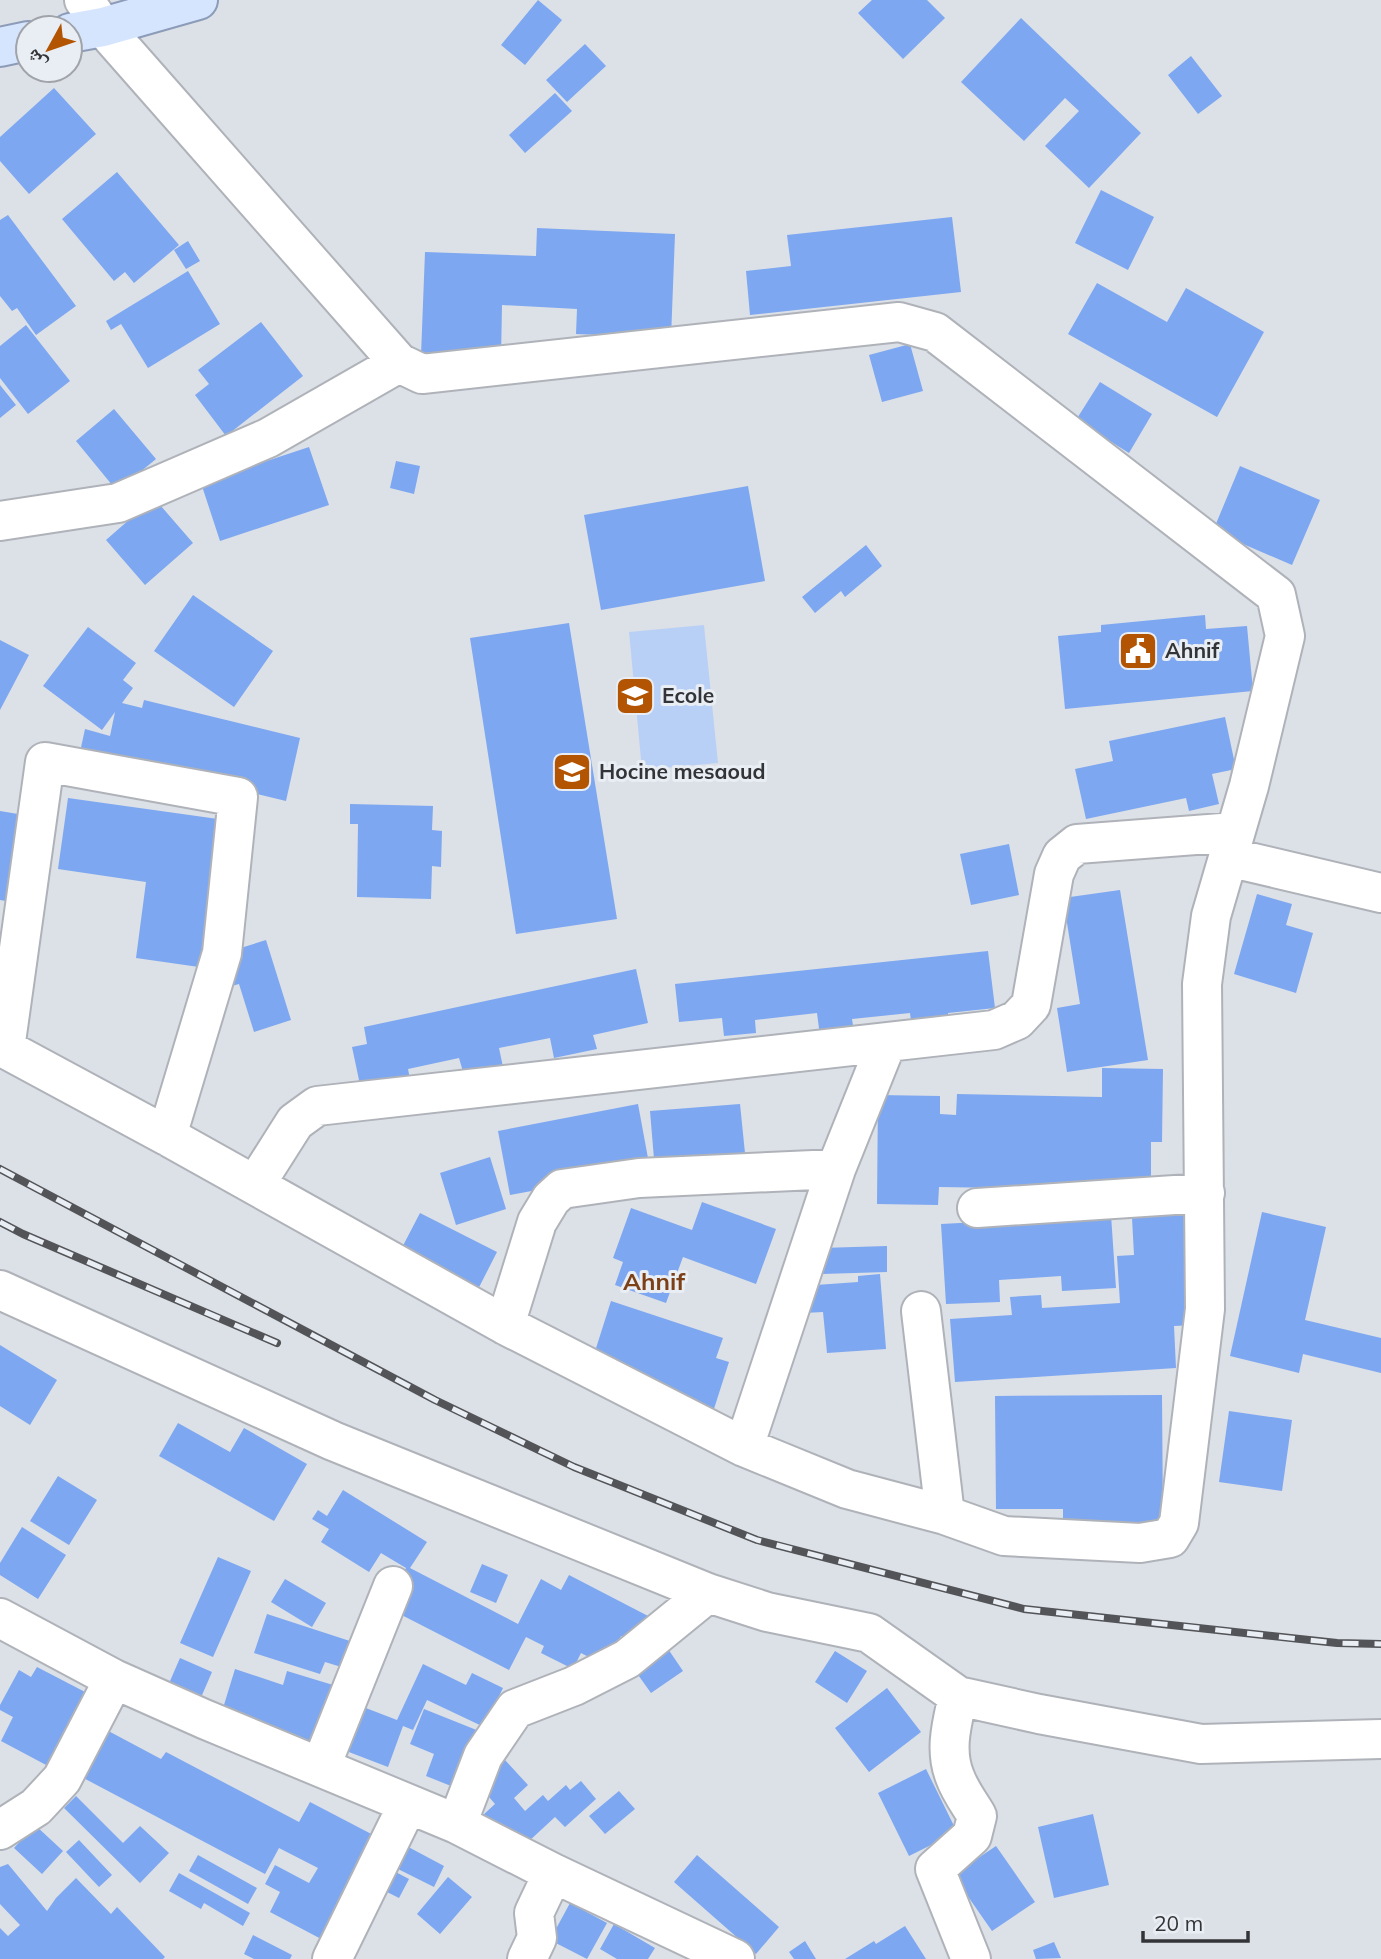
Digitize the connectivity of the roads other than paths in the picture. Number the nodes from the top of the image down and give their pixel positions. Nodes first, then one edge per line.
1 (198, 0) edge
2 (86, 20) edge
3 (399, 363) junction
4 (4, 513) edge
5 (1232, 845) junction
6 (1381, 893) edge
7 (887, 1042) junction
8 (3, 1048) edge
9 (167, 1136) junction
10 (836, 1169) junction
11 (255, 1185) junction
12 (1206, 1193) junction
13 (977, 1208) dead end
14 (0, 1290) edge
15 (921, 1311) dead end
16 (505, 1325) junction
17 (744, 1447) junction
18 (945, 1516) junction
19 (393, 1586) dead end
20 (708, 1593) junction
21 (0, 1618) edge
22 (114, 1679) junction
23 (958, 1696) junction
24 (1381, 1739) edge
25 (321, 1766) junction
26 (408, 1804) junction
27 (457, 1824) junction
28 (0, 1830) edge
29 (553, 1873) junction
30 (332, 1959) edge
31 (527, 1959) edge
32 (734, 1959) edge
33 (971, 1959) edge

1 - 2 main road
2 - 3 street
3 - 4 street
3 - 5 street
5 - 6 street
5 - 7 street
5 - 12 street
7 - 10 street
7 - 11 street
8 - 9 street
8 - 9 street
9 - 11 street
10 - 16 street
10 - 17 street
11 - 16 street
12 - 13 street
12 - 18 street
14 - 20 street
15 - 18 street
16 - 17 street
17 - 18 street
19 - 25 street
20 - 23 street
20 - 27 street
21 - 22 street
22 - 25 street
22 - 28 street
23 - 24 street
23 - 33 street
25 - 26 street
26 - 27 street
26 - 30 street
27 - 29 street
29 - 31 street
29 - 32 street

